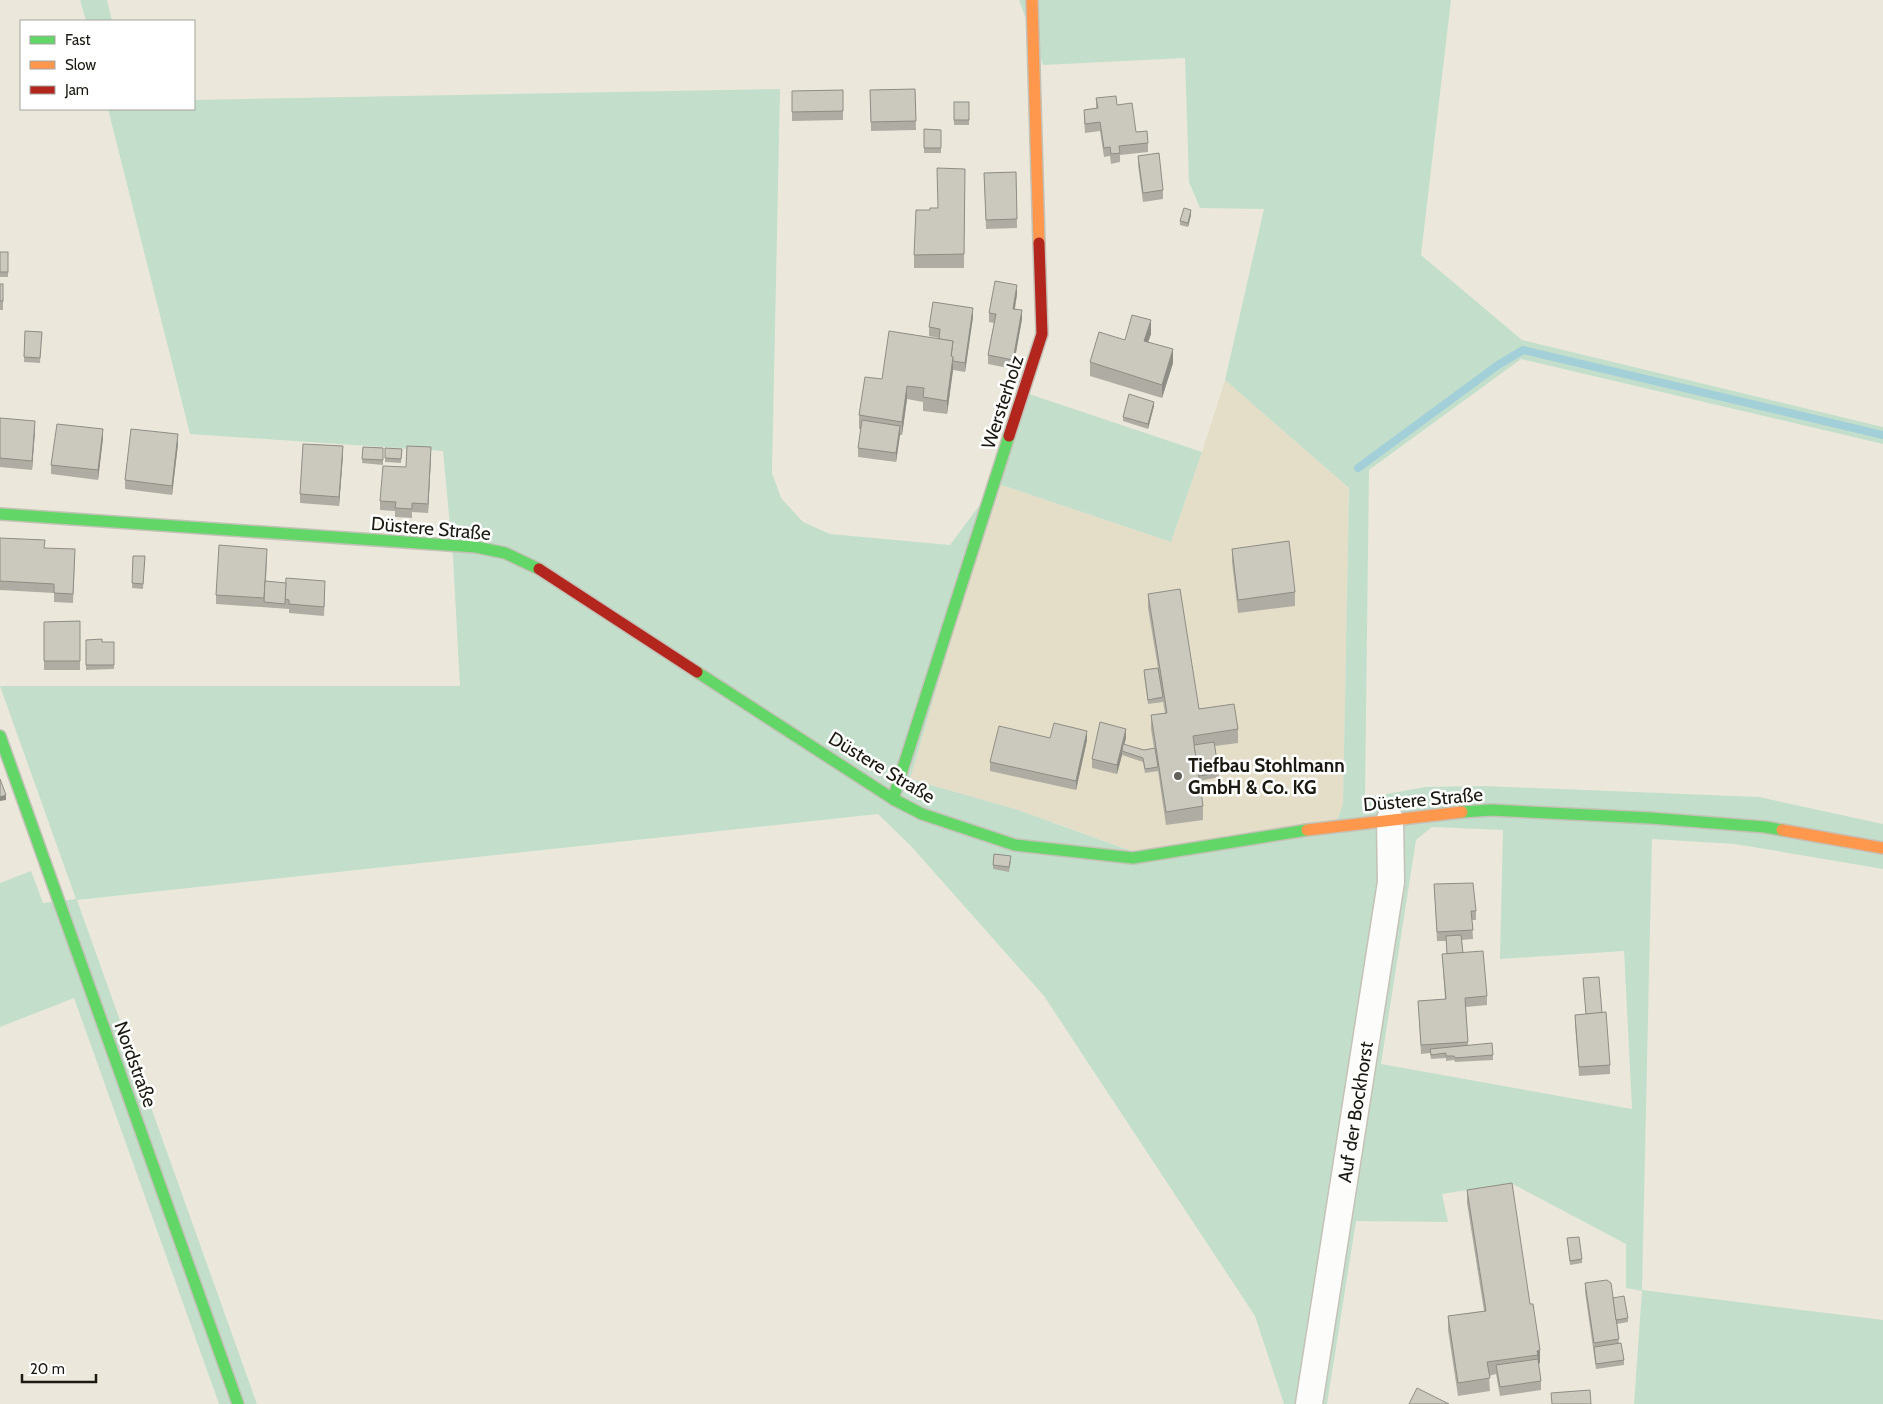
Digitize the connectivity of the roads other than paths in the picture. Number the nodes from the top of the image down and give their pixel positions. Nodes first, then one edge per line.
1 (1032, 0) edge
2 (0, 514) edge
3 (0, 736) edge
4 (893, 798) junction
5 (1390, 819) junction
6 (1883, 848) edge
7 (238, 1404) edge
8 (1309, 1404) edge

1 - 4 street, Wersterholz
2 - 4 street, Düstere Straße
3 - 7 street, Nordstraße
4 - 5 street, Düstere Straße
5 - 6 street, Düstere Straße
5 - 8 street, Auf der Bockhorst

